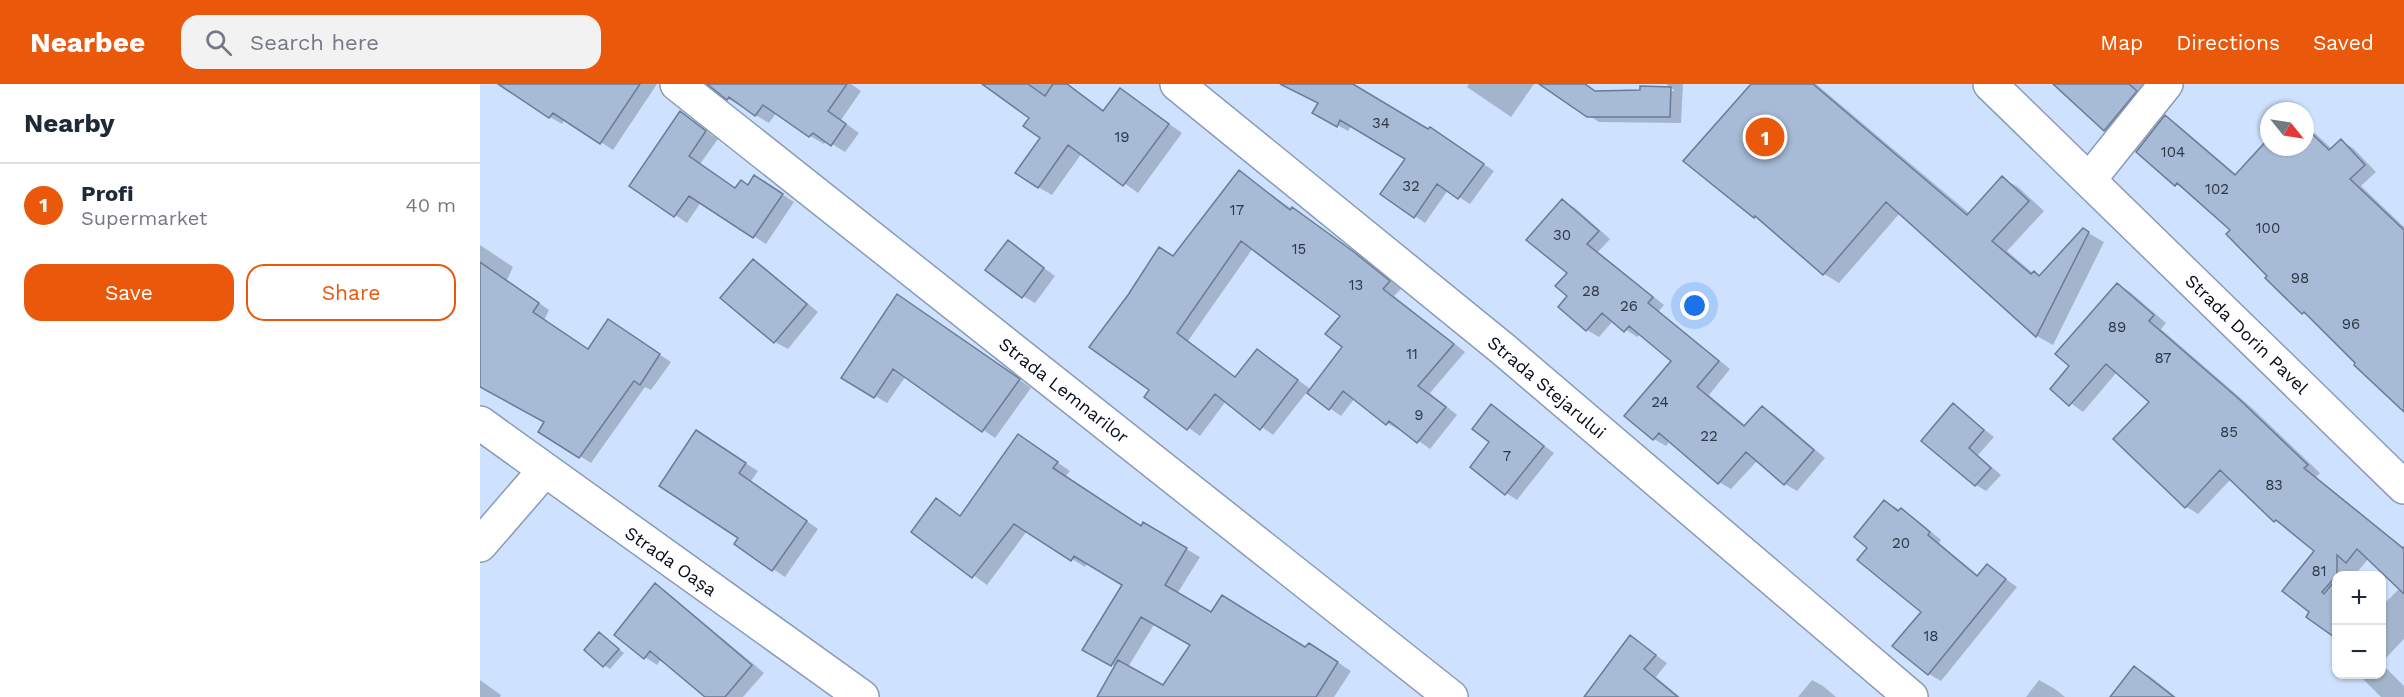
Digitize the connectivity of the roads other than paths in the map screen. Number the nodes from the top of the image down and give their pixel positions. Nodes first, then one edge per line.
1 (677, 84) edge
2 (1177, 84) edge
3 (1990, 84) edge
4 (2166, 84) edge
5 (2089, 180) junction
6 (480, 423) edge
7 (544, 471) junction
8 (2404, 487) edge
9 (480, 545) edge
10 (847, 693) edge
11 (1451, 697) edge
12 (1911, 697) edge

1 - 11 street, Strada Lemnarilor
2 - 12 street, Strada Stejarului
3 - 5 street, Strada Dorin Pavel
4 - 5 street
5 - 8 street, Strada Dorin Pavel
6 - 7 street, Strada Oașa
7 - 9 street
7 - 10 street, Strada Oașa

